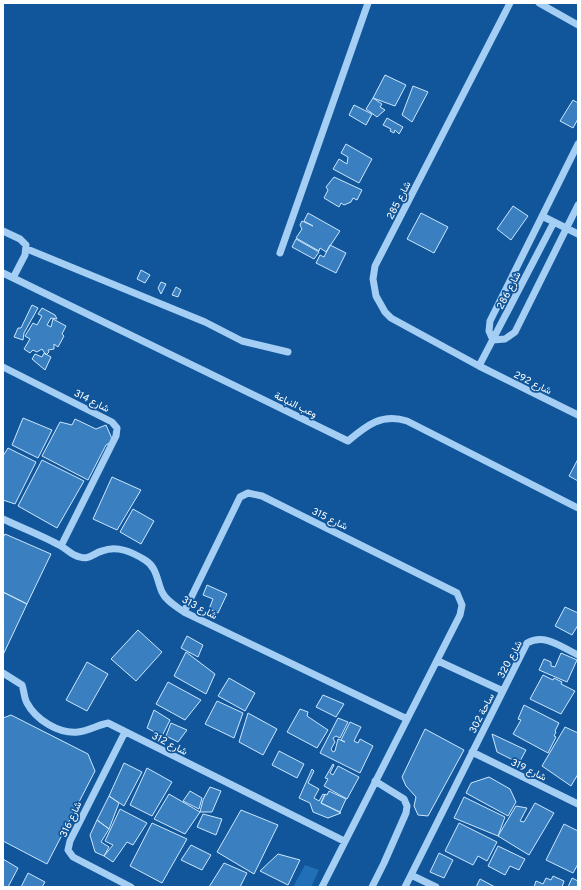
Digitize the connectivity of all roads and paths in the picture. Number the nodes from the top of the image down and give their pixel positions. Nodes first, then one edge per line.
1 (368, 3) edge
2 (510, 3) edge
3 (540, 3) edge
4 (578, 25) edge
5 (578, 144) edge
6 (578, 205) edge
7 (542, 216) junction
8 (554, 222) junction
9 (566, 228) junction
10 (3, 231) edge
11 (578, 234) edge
12 (27, 249) junction
13 (280, 253) dead end
14 (3, 273) edge
15 (13, 278) junction
16 (493, 340) junction
17 (288, 352) dead end
18 (479, 366) junction
19 (3, 367) edge
20 (578, 415) edge
21 (578, 508) edge
22 (3, 520) edge
23 (61, 546) junction
24 (184, 612) junction
25 (578, 655) edge
26 (438, 661) junction
27 (3, 673) edge
28 (503, 691) junction
29 (407, 719) junction
30 (125, 732) junction
31 (472, 752) junction
32 (375, 781) junction
33 (578, 804) edge
34 (344, 841) junction
35 (411, 875) junction
36 (131, 887) edge
37 (322, 887) edge
38 (372, 887) edge
39 (405, 887) edge
40 (436, 887) edge

1 - 13 street
2 - 18 street, شارع 285
3 - 4 street
5 - 7 street
6 - 9 street
7 - 8 street
7 - 16 street
8 - 9 street
8 - 16 street, شارع 286
9 - 11 street
9 - 16 street
10 - 12 street
12 - 15 street
12 - 17 street
14 - 15 street, وعب النباعة
15 - 21 street, وعب النباعة
16 - 18 street, شارع 286
18 - 20 street, شارع 292
19 - 23 street, شارع 314
22 - 23 street, شارع 313
23 - 24 street, شارع 313
24 - 26 street, شارع 315
24 - 29 street, شارع 313
25 - 28 street, شارع 320
26 - 28 street, ساحة 302
26 - 29 street
27 - 30 street, شارع 312
28 - 31 street, ساحة 302
29 - 32 street
30 - 34 street, شارع 312
30 - 36 street, شارع 316
31 - 33 street, شارع 319
31 - 35 street, ساحة 302
32 - 34 street
32 - 38 street
34 - 37 street
35 - 39 street, ساحة 302
35 - 40 street

